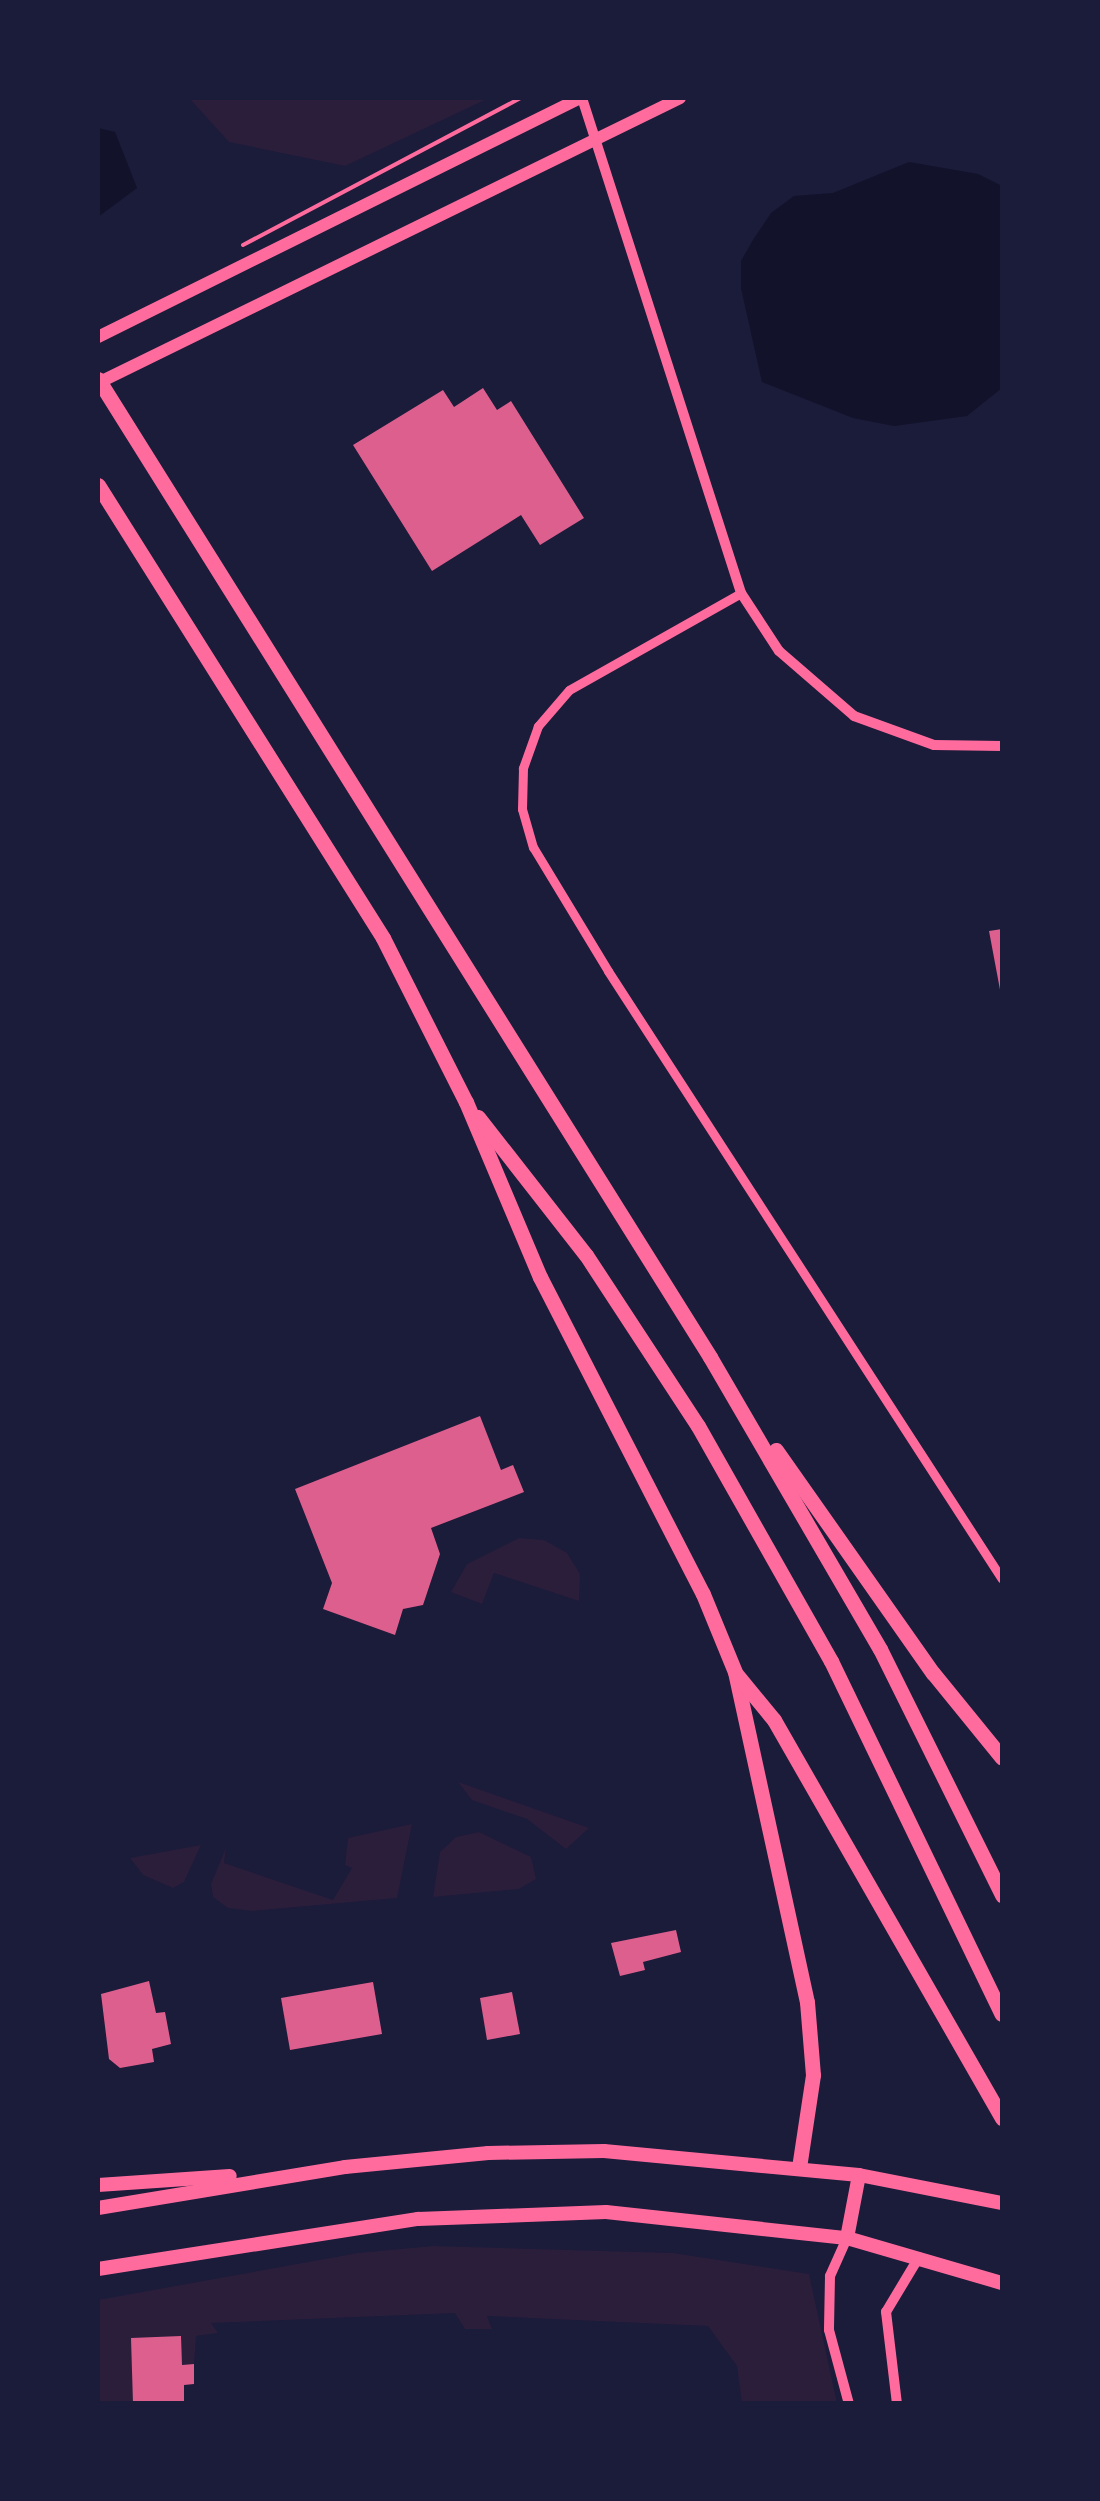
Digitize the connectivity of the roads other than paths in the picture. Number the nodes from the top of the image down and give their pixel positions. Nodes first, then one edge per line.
1 (581, 98) edge
2 (680, 98) edge
3 (595, 138) junction
4 (98, 337) edge
5 (98, 381) edge
6 (98, 484) edge
7 (741, 593) junction
8 (1002, 746) edge
9 (466, 1102) junction
10 (710, 1357) junction
11 (1002, 1579) edge
12 (735, 1672) junction
13 (999, 1753) edge
14 (1002, 1895) edge
15 (1002, 2014) edge
16 (1002, 2118) edge
17 (345, 2166) junction
18 (799, 2168) junction
19 (859, 2175) junction
20 (98, 2186) edge
21 (1000, 2202) edge
22 (98, 2208) edge
23 (847, 2238) junction
24 (919, 2257) junction
25 (98, 2269) edge
26 (1002, 2283) edge
27 (849, 2404) edge
28 (897, 2404) edge

1 - 3 street
1 - 4 main road
2 - 3 main road
3 - 5 main road
3 - 7 street
5 - 10 highway
6 - 9 highway
7 - 8 street
7 - 11 street
9 - 12 highway
9 - 15 highway
10 - 13 highway
10 - 14 highway
12 - 16 highway
12 - 18 highway
17 - 18 highway
17 - 20 highway
17 - 22 highway
18 - 19 highway
19 - 21 highway
19 - 23 highway
23 - 24 highway
23 - 25 highway
23 - 27 street
24 - 26 highway
24 - 28 street

